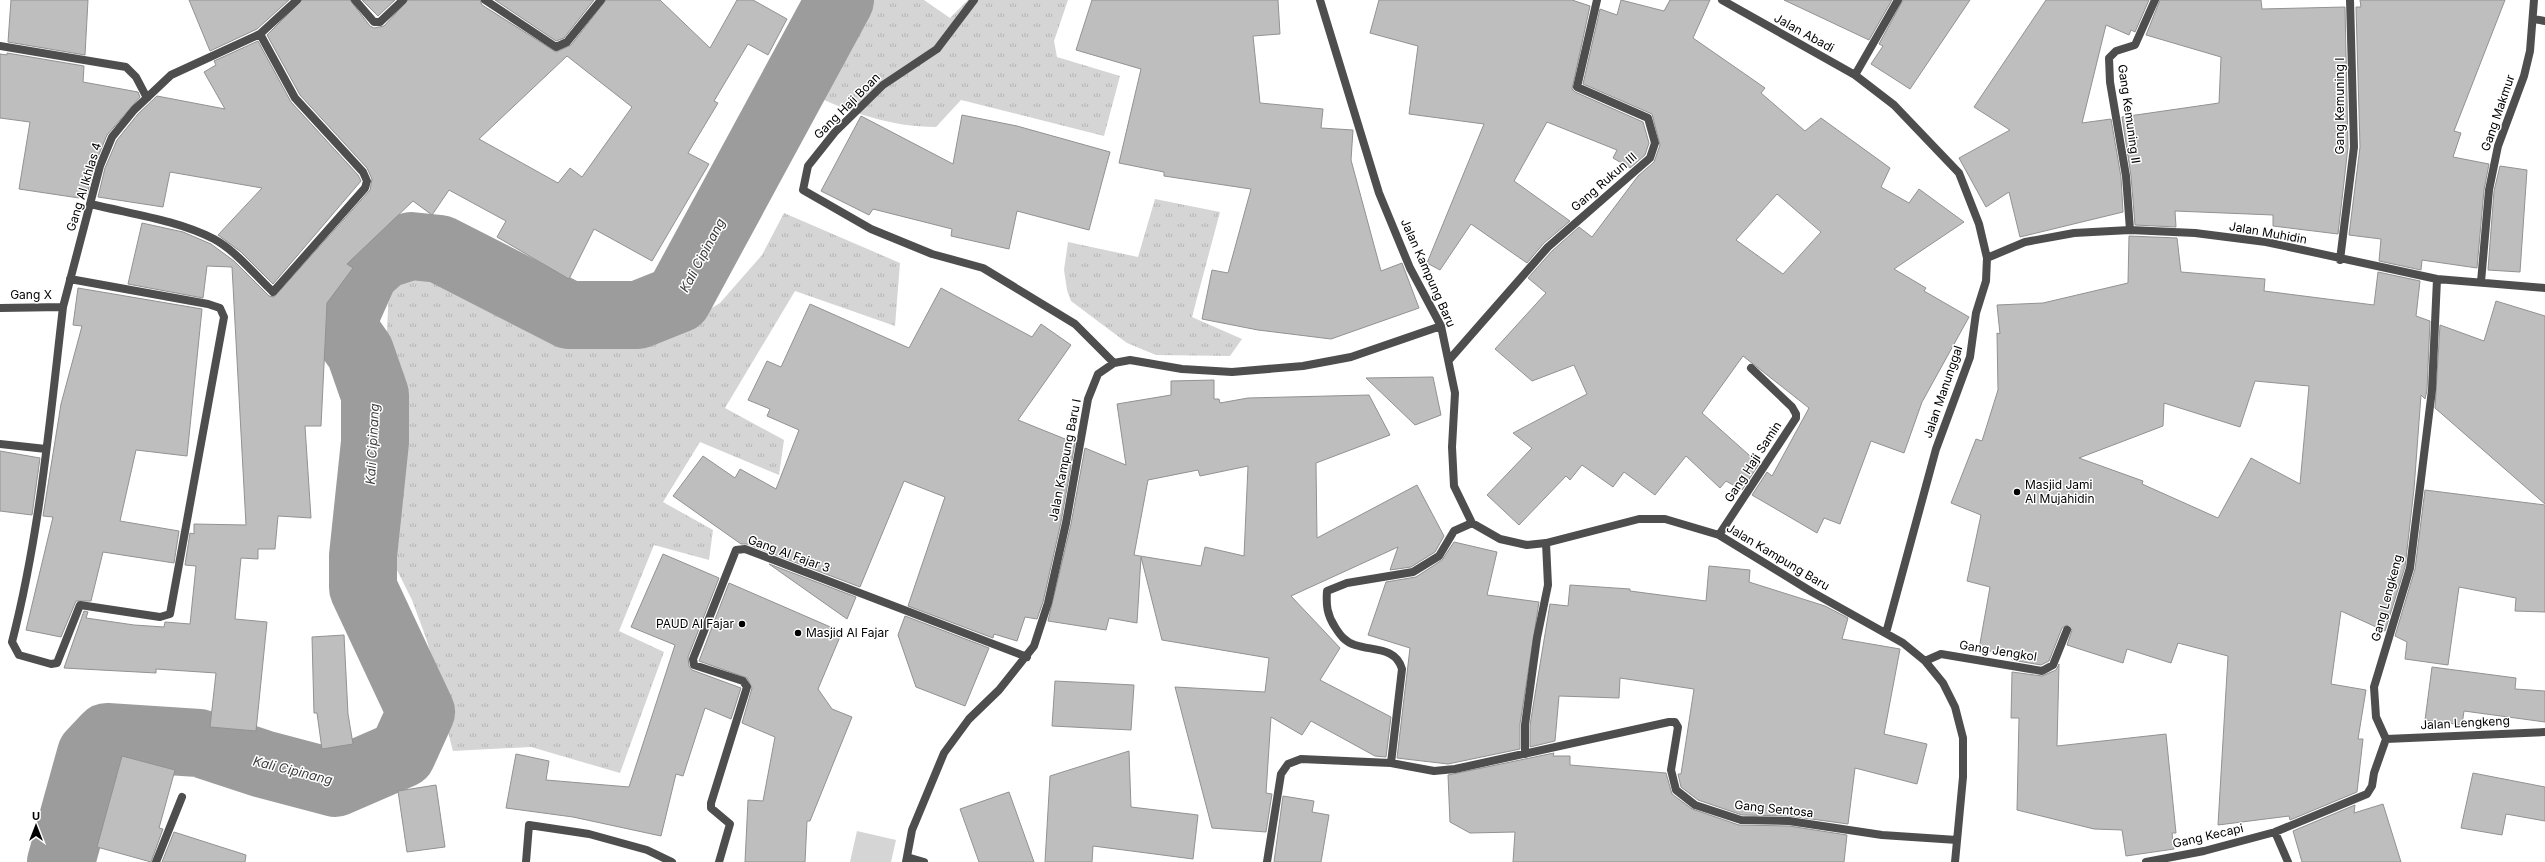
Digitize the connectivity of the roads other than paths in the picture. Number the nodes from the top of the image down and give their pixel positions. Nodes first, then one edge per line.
1 (297, 0) edge
2 (355, 0) edge
3 (403, 0) edge
4 (485, 0) edge
5 (601, 0) edge
6 (974, 0) edge
7 (1320, 0) edge
8 (1597, 0) edge
9 (1722, 0) edge
10 (1898, 0) edge
11 (2155, 0) edge
12 (2350, 0) edge
13 (2534, 0) edge
14 (2534, 19) junction
15 (2545, 21) edge
16 (260, 34) junction
17 (0, 46) edge
18 (1855, 74) junction
19 (147, 98) junction
20 (91, 204) junction
21 (2130, 230) junction
22 (1987, 258) junction
23 (2340, 260) junction
24 (70, 279) junction
25 (2437, 279) junction
26 (2481, 282) junction
27 (2545, 288) edge
28 (63, 307) junction
29 (0, 308) edge
30 (1441, 326) junction
31 (1449, 360) junction
32 (1114, 362) junction
33 (1752, 368) dead end
34 (0, 444) edge
35 (46, 449) junction
36 (1472, 523) junction
37 (1719, 536) junction
38 (1546, 543) junction
39 (2067, 630) dead end
40 (1886, 633) junction
41 (1027, 657) junction
42 (1925, 661) junction
43 (2545, 732) edge
44 (2386, 739) junction
45 (1525, 754) junction
46 (1391, 763) junction
47 (182, 797) dead end
48 (2275, 832) junction
49 (1957, 840) junction
50 (907, 859) edge
51 (156, 862) edge
52 (526, 862) edge
53 (672, 862) edge
54 (719, 862) edge
55 (924, 862) edge
56 (1267, 862) edge
57 (1955, 862) edge
58 (2146, 862) edge
59 (2288, 862) edge

1 - 16 street, Gang Al Ikhlas 4
2 - 3 street
4 - 5 street
6 - 32 street, Gang Haji Boan
7 - 30 street, Jalan Kampung Baru
8 - 31 street, Gang Rukun III
9 - 18 street, Jalan Abadi
10 - 18 street
11 - 21 street, Gang Kemuning II
12 - 23 street, Gang Kemuning I
13 - 14 street, Gang Makmur
14 - 15 street
14 - 26 street, Gang Makmur
16 - 19 street, Gang Al Ikhlas 4
16 - 20 street
17 - 19 street
18 - 22 street, Jalan Manunggal
19 - 20 street, Gang Al Ikhlas 4
20 - 24 street, Gang Al Ikhlas 4
21 - 22 street, Jalan Muhidin
21 - 23 street, Jalan Muhidin
22 - 40 street, Jalan Manunggal
23 - 25 street, Jalan Muhidin
24 - 28 street, Gang Al Ikhlas 4
24 - 35 street, Gang Al Ikhlas 4
25 - 26 street, Jalan Muhidin
25 - 44 street, Gang Lengkeng
26 - 27 street, Jalan Muhidin
28 - 29 street, Gang X
28 - 35 street, Gang Al Ikhlas 4
30 - 31 street, Jalan Kampung Baru
30 - 32 street
31 - 36 street, Jalan Kampung Baru
32 - 41 street, Jalan Kampung Baru I
33 - 37 street, Gang Haji Samin
34 - 35 street
36 - 38 street, Jalan Kampung Baru
36 - 46 street
37 - 38 street, Jalan Kampung Baru
37 - 40 street, Jalan Kampung Baru
38 - 45 street
39 - 42 street, Gang Jengkol
40 - 42 street, Jalan Kampung Baru
41 - 50 street, Jalan Kampung Baru I
41 - 54 street, Gang Al Fajar 3
42 - 49 street, Jalan Kampung Baru
43 - 44 street, Jalan Lengkeng
44 - 48 street
45 - 46 street, Gang Sentosa
45 - 49 street, Gang Sentosa
46 - 56 street, Gang Sentosa
47 - 51 street
48 - 58 street, Gang Kecapi
48 - 59 street
49 - 57 street, Jalan Kampung Baru
50 - 55 street
52 - 53 street

